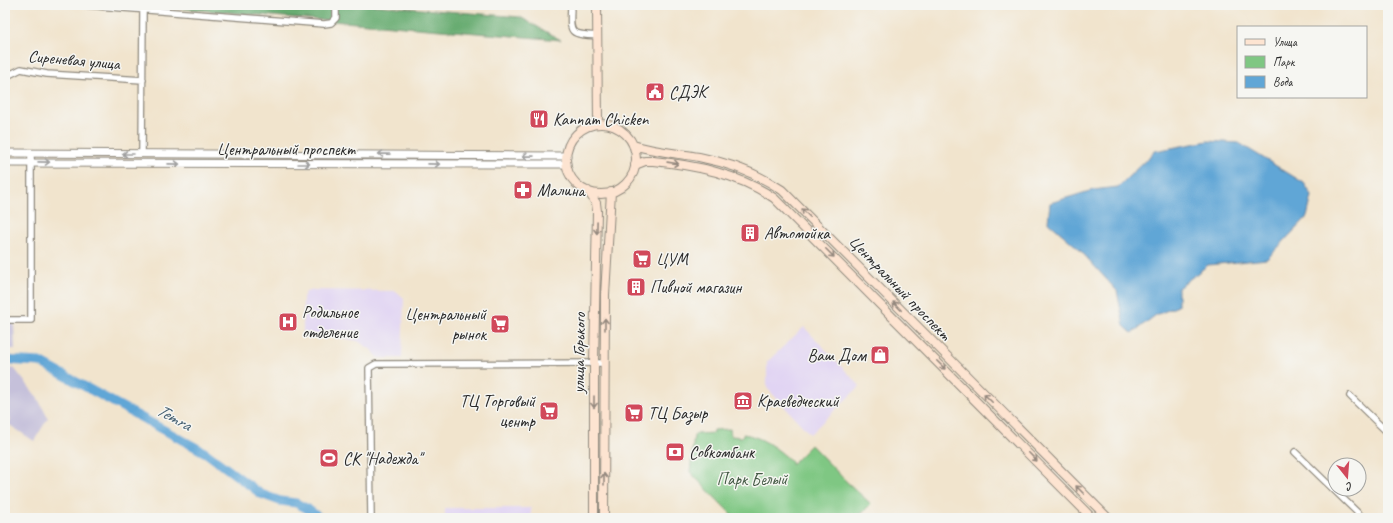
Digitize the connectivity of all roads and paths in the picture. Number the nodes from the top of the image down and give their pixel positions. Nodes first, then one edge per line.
1 (85, 5) edge
2 (336, 5) edge
3 (570, 5) edge
4 (597, 5) edge
5 (143, 10) junction
6 (598, 36) junction
7 (5, 77) edge
8 (143, 80) junction
9 (598, 124) junction
10 (633, 145) junction
11 (5, 153) edge
12 (31, 154) junction
13 (142, 154) junction
14 (567, 160) junction
15 (30, 162) junction
16 (5, 163) edge
17 (635, 165) junction
18 (755, 174) junction
19 (750, 184) junction
20 (588, 191) junction
21 (611, 192) junction
22 (5, 320) edge
23 (931, 341) junction
24 (924, 348) junction
25 (594, 363) junction
26 (605, 364) junction
27 (1350, 396) dead end
28 (1388, 433) edge
29 (1295, 452) dead end
30 (371, 518) edge
31 (594, 518) edge
32 (604, 518) edge
33 (1092, 518) edge
34 (1108, 518) edge
35 (1363, 518) edge

1 - 5 street
2 - 5 street
3 - 6 street
4 - 6 main road
5 - 8 street
6 - 9 main road
7 - 8 street, Сиреневая улица
8 - 13 street
9 - 10 main road
9 - 14 main road
10 - 17 main road
10 - 18 main road, Центральный проспект
11 - 12 street, Центральный проспект
13 -> 12 street, Центральный проспект
12 - 15 street
14 -> 13 street, Центральный проспект
15 -> 14 street, Центральный проспект
14 - 20 main road
15 - 16 street, Центральный проспект
15 - 22 street
17 -> 19 main road, Центральный проспект
17 - 21 main road
18 - 19 main road
23 -> 18 main road, Центральный проспект
19 -> 24 main road, Центральный проспект
20 - 21 main road
20 -> 25 main road, улица Горького
26 -> 21 main road, улица Горького
23 - 24 main road
34 -> 23 main road, Центральный проспект
24 -> 33 main road, Центральный проспект
25 - 26 street
25 - 30 street
25 -> 31 main road, улица Горького
32 -> 26 main road, улица Горького
27 - 28 street
29 - 35 street

